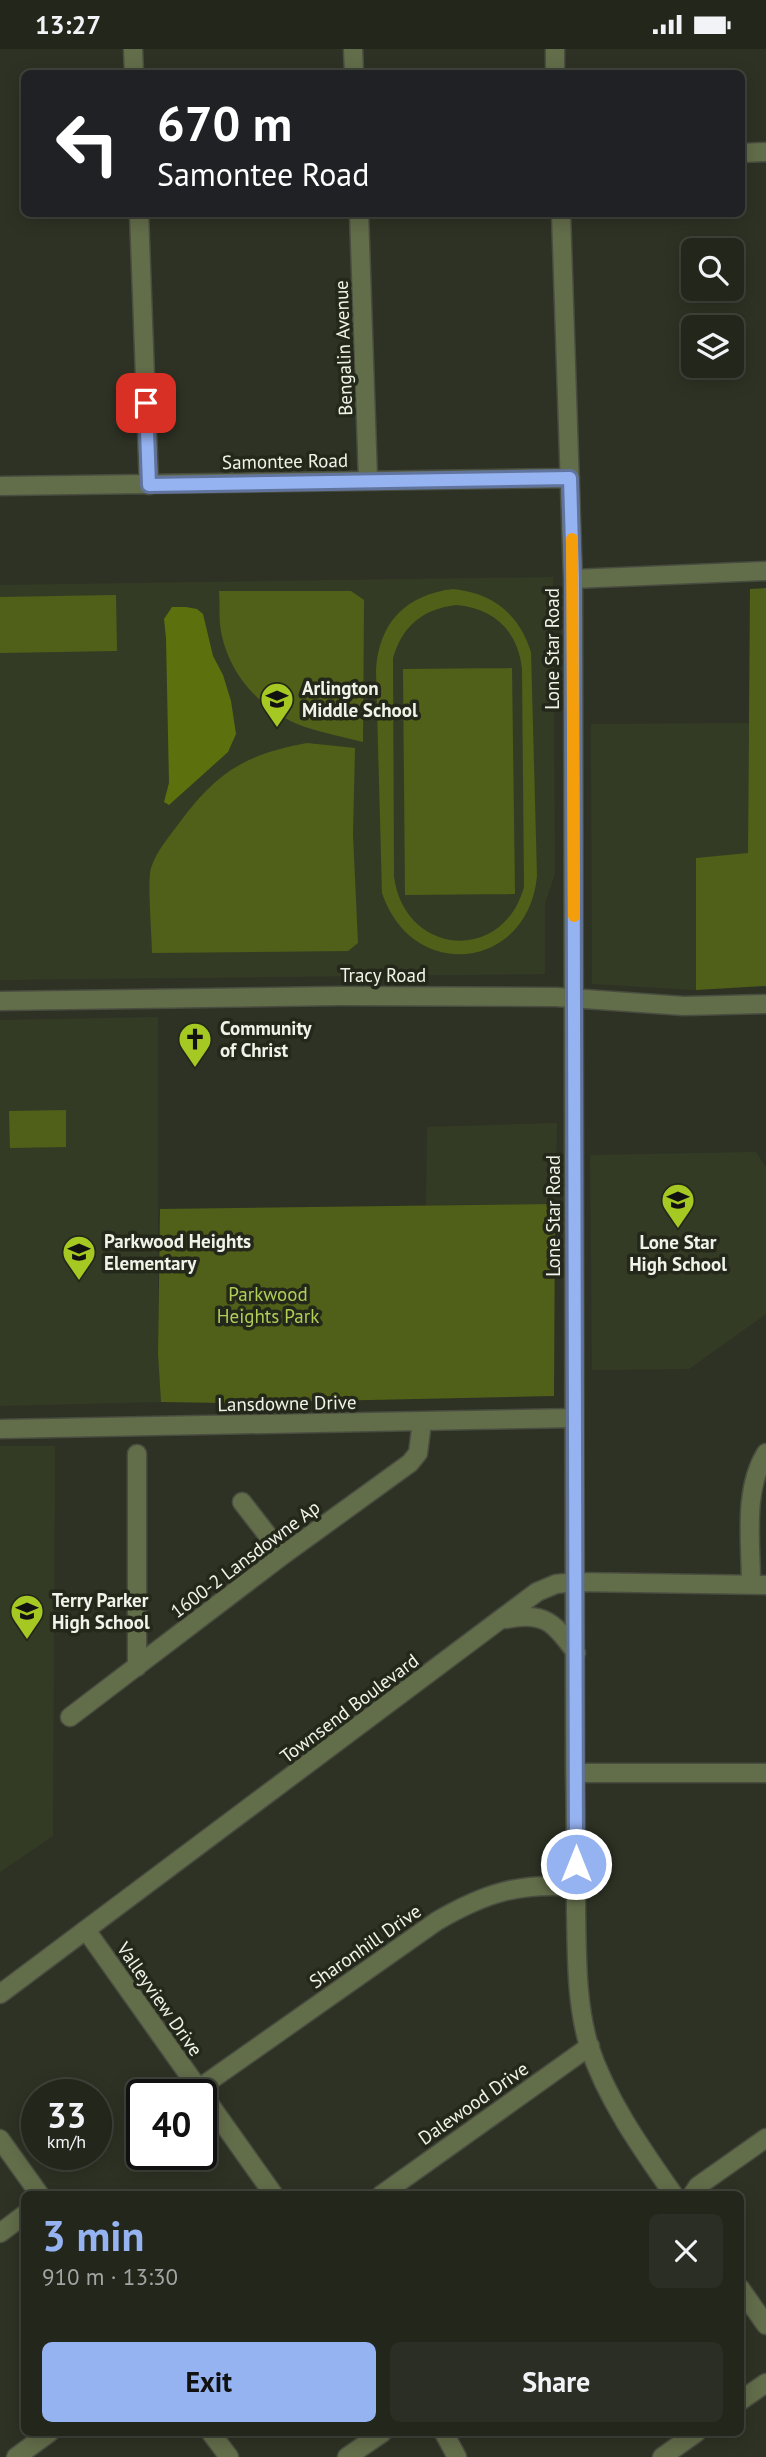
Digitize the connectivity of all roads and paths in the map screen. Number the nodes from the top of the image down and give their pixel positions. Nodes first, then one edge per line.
1 (133, 49) edge
2 (353, 49) edge
3 (555, 49) edge
4 (134, 70) edge
5 (354, 70) edge
6 (555, 70) edge
7 (766, 152) edge
8 (745, 153) edge
9 (139, 217) edge
10 (359, 217) edge
11 (561, 217) edge
12 (570, 478) junction
13 (369, 480) junction
14 (149, 485) junction
15 (0, 486) edge
16 (766, 571) edge
17 (573, 579) junction
18 (574, 998) junction
19 (0, 1001) edge
20 (766, 1004) edge
21 (574, 1418) junction
22 (422, 1422) junction
23 (0, 1429) edge
24 (766, 1453) edge
25 (137, 1454) dead end
26 (242, 1503) dead end
27 (283, 1556) junction
28 (576, 1583) junction
29 (758, 1584) edge
30 (499, 1621) junction
31 (576, 1653) junction
32 (137, 1667) junction
33 (71, 1717) dead end
34 (575, 1773) junction
35 (766, 1773) edge
36 (576, 1887) junction
37 (86, 1930) junction
38 (0, 1994) edge
39 (590, 2046) junction
40 (191, 2079) edge
41 (212, 2079) edge
42 (217, 2116) edge
43 (766, 2138) edge
44 (0, 2139) edge
45 (37, 2191) edge
46 (271, 2191) edge
47 (387, 2191) edge
48 (671, 2191) edge
49 (695, 2191) edge
50 (21, 2217) edge
51 (0, 2233) edge
52 (744, 2294) edge
53 (766, 2325) edge
54 (766, 2383) edge
55 (744, 2398) edge
56 (45, 2436) edge
57 (213, 2436) edge
58 (378, 2436) edge
59 (446, 2436) edge
60 (692, 2436) edge
61 (16, 2457) edge
62 (229, 2457) edge
63 (347, 2457) edge
64 (457, 2457) edge
65 (662, 2457) edge

1 - 4 street
2 - 5 street
3 - 6 street
7 - 8 street
9 - 14 street
10 - 13 street, Bengalin Avenue
11 - 12 street, Lone Star Road
12 - 13 street, Samontee Road
12 - 17 street, Lone Star Road
13 - 14 street, Samontee Road
14 - 15 street, Samontee Road
16 - 17 street
17 - 18 street, Lone Star Road
18 - 19 street, Tracy Road
18 - 20 street, Tracy Road
18 - 21 street, Lone Star Road
21 - 22 street, Lansdowne Drive
21 - 28 street, Lone Star Road
22 - 23 street, Lansdowne Drive
22 - 27 street, 1600-2 Lansdowne Ap
24 - 29 street
25 - 32 street
26 - 27 street
27 - 32 street, 1600-2 Lansdowne Ap
28 - 29 street, Townsend Boulevard
28 - 30 street, Townsend Boulevard
28 - 31 street, Lone Star Road
30 - 31 street
30 - 37 street, Townsend Boulevard
31 - 34 street, Lone Star Road
32 - 33 street, 1600-2 Lansdowne Ap
34 - 35 street
34 - 36 street, Lone Star Road
36 - 39 street, Lone Star Road
36 - 41 street, Sharonhill Drive
37 - 38 street, Townsend Boulevard
37 - 40 street, Valleyview Drive
39 - 47 street, Dalewood Drive
39 - 48 street, Lone Star Road
42 - 46 street, Valleyview Drive
43 - 49 street
44 - 45 street
50 - 51 street
52 - 53 street
54 - 55 street
56 - 61 street
57 - 62 street
58 - 63 street
59 - 64 street
60 - 65 street

